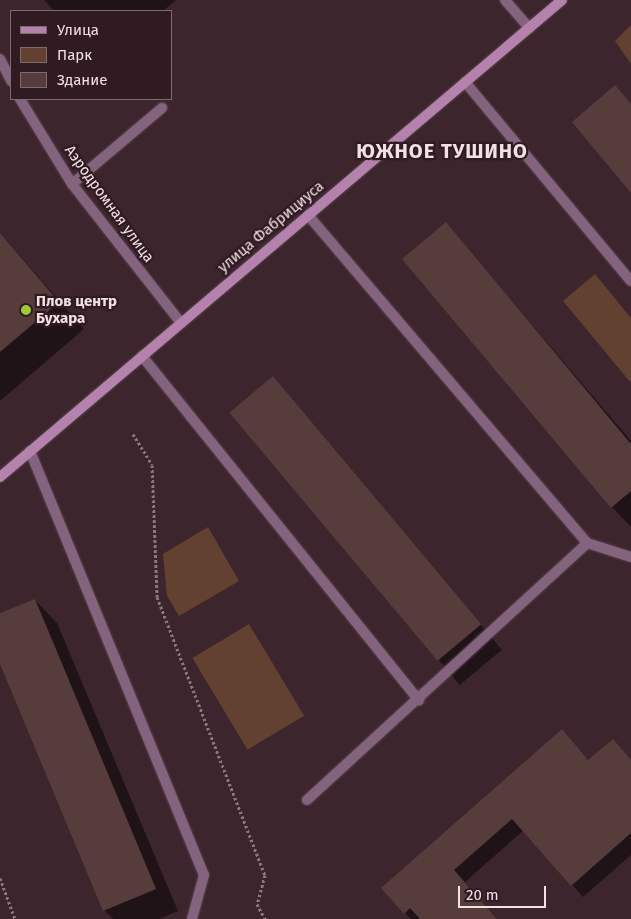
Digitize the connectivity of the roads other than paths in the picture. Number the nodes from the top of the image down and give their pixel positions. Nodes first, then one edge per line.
1 (505, 0) edge
2 (562, 0) edge
3 (529, 28) junction
4 (0, 59) edge
5 (10, 79) edge
6 (464, 82) junction
7 (21, 100) edge
8 (162, 108) dead end
9 (72, 184) junction
10 (308, 215) junction
11 (631, 281) edge
12 (181, 323) junction
13 (142, 356) junction
14 (30, 452) junction
15 (0, 477) edge
16 (587, 543) junction
17 (631, 557) edge
18 (419, 700) junction
19 (307, 800) dead end
20 (192, 919) edge

1 - 3 street
2 - 3 main road, улица Фабрициуса
3 - 6 main road, улица Фабрициуса
4 - 5 street
6 - 10 main road, улица Фабрициуса
6 - 11 street
7 - 9 street, Аэродромная улица
8 - 9 street
9 - 12 street, Аэродромная улица
10 - 12 main road, улица Фабрициуса
10 - 16 street
12 - 13 main road, улица Фабрициуса
13 - 14 main road, улица Фабрициуса
13 - 18 street
14 - 15 main road, улица Фабрициуса
14 - 20 street
16 - 17 street
16 - 18 street
18 - 19 street

